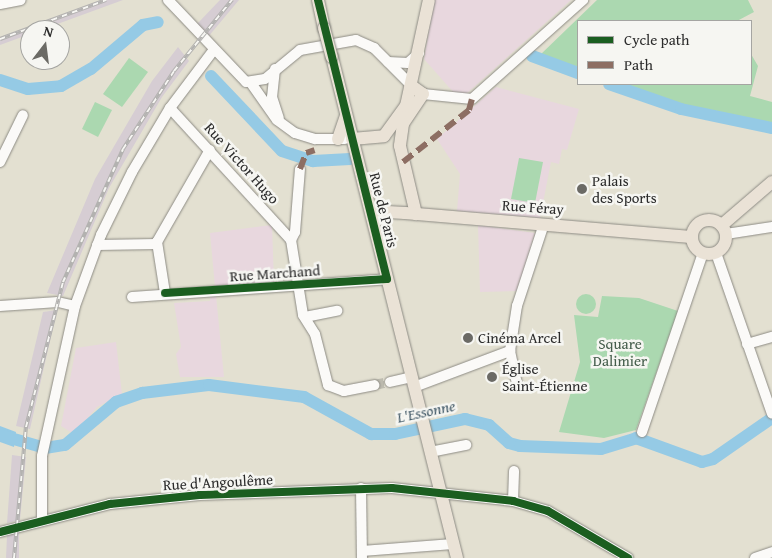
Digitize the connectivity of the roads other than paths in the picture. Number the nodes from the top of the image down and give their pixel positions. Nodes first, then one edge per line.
1 (22, 0) edge
2 (168, 0) edge
3 (318, 0) edge
4 (429, 0) edge
5 (583, 0) edge
6 (0, 4) edge
7 (213, 51) junction
8 (419, 52) junction
9 (388, 62) junction
10 (275, 69) junction
11 (250, 83) junction
12 (418, 91) junction
13 (170, 108) junction
14 (346, 114) junction
15 (23, 116) dead end
16 (283, 125) junction
17 (383, 135) junction
18 (338, 139) junction
19 (353, 143) junction
20 (400, 146) junction
21 (210, 150) junction
22 (0, 162) edge
23 (300, 169) dead end
24 (772, 182) edge
25 (416, 214) junction
26 (373, 218) junction
27 (544, 224) junction
28 (772, 228) edge
29 (724, 230) junction
30 (691, 237) junction
31 (291, 240) junction
32 (157, 244) junction
33 (97, 245) junction
34 (709, 253) junction
35 (387, 279) junction
36 (299, 286) junction
37 (165, 293) junction
38 (132, 297) dead end
39 (0, 306) edge
40 (75, 306) junction
41 (337, 311) dead end
42 (305, 317) junction
43 (772, 337) edge
44 (747, 344) junction
45 (510, 351) junction
46 (390, 382) tunnel mouth
47 (412, 382) junction
48 (374, 385) tunnel mouth
49 (517, 385) dead end
50 (771, 412) edge
51 (642, 432) dead end
52 (466, 445) dead end
53 (430, 452) junction
54 (514, 471) dead end
55 (361, 488) junction
56 (440, 494) junction
57 (512, 501) junction
58 (42, 519) junction
59 (0, 532) edge
60 (453, 544) junction
61 (772, 552) edge
62 (362, 554) edge
63 (457, 558) edge
64 (628, 558) edge
65 (755, 558) edge

1 - 6 street
2 - 7 street
3 - 14 main road, Rue de Paris, bridge
4 - 8 main road
5 - 12 street
7 - 11 street
7 - 13 street
8 - 9 street
8 - 12 main road
9 - 10 street
9 - 12 street
10 - 11 street
10 - 16 street
11 - 16 street
12 - 17 main road
12 - 20 main road
13 - 21 street, Rue Victor Hugo
13 - 33 street
14 - 17 main road
14 - 18 main road
14 - 19 main road, Rue de Paris
15 - 22 street
16 - 18 street
17 - 19 main road
17 - 20 main road
18 - 19 street
19 - 26 main road, Rue de Paris
20 - 25 main road
21 - 31 street, Rue Victor Hugo
21 - 32 street
23 - 31 street
24 - 29 main road
25 - 26 main road, Rue Féray
25 - 27 main road, Rue Féray
26 - 35 main road, Rue de Paris
27 - 30 main road, Rue Féray
27 - 45 street
28 - 29 street
29 - 30 main road
29 - 34 main road
30 - 34 main road
31 - 36 street
32 - 33 street
32 - 37 street
33 - 40 street
34 - 44 street
34 - 51 street
35 - 36 street, Rue Marchand
35 - 47 main road, Rue de Paris
36 - 37 street, Rue Marchand
36 - 42 street
37 - 38 street, Rue Marchand
39 - 40 street
40 - 58 street
41 - 42 street
42 - 48 street
43 - 44 street
44 - 50 street
45 - 47 street
45 - 49 street
46 - 47 street
47 - 53 main road, Rue de Paris
52 - 53 street
53 - 56 main road, Rue de Paris
54 - 57 street
55 - 56 street, Rue d'Angoulême
55 - 58 street, Rue d'Angoulême
55 - 62 street
56 - 57 street, Rue d'Angoulême
56 - 60 main road, Rue de Paris
57 - 64 street, Rue d'Angoulême
58 - 59 street, Rue d'Angoulême
60 - 62 street
60 - 63 main road, Rue de Paris
61 - 65 street

